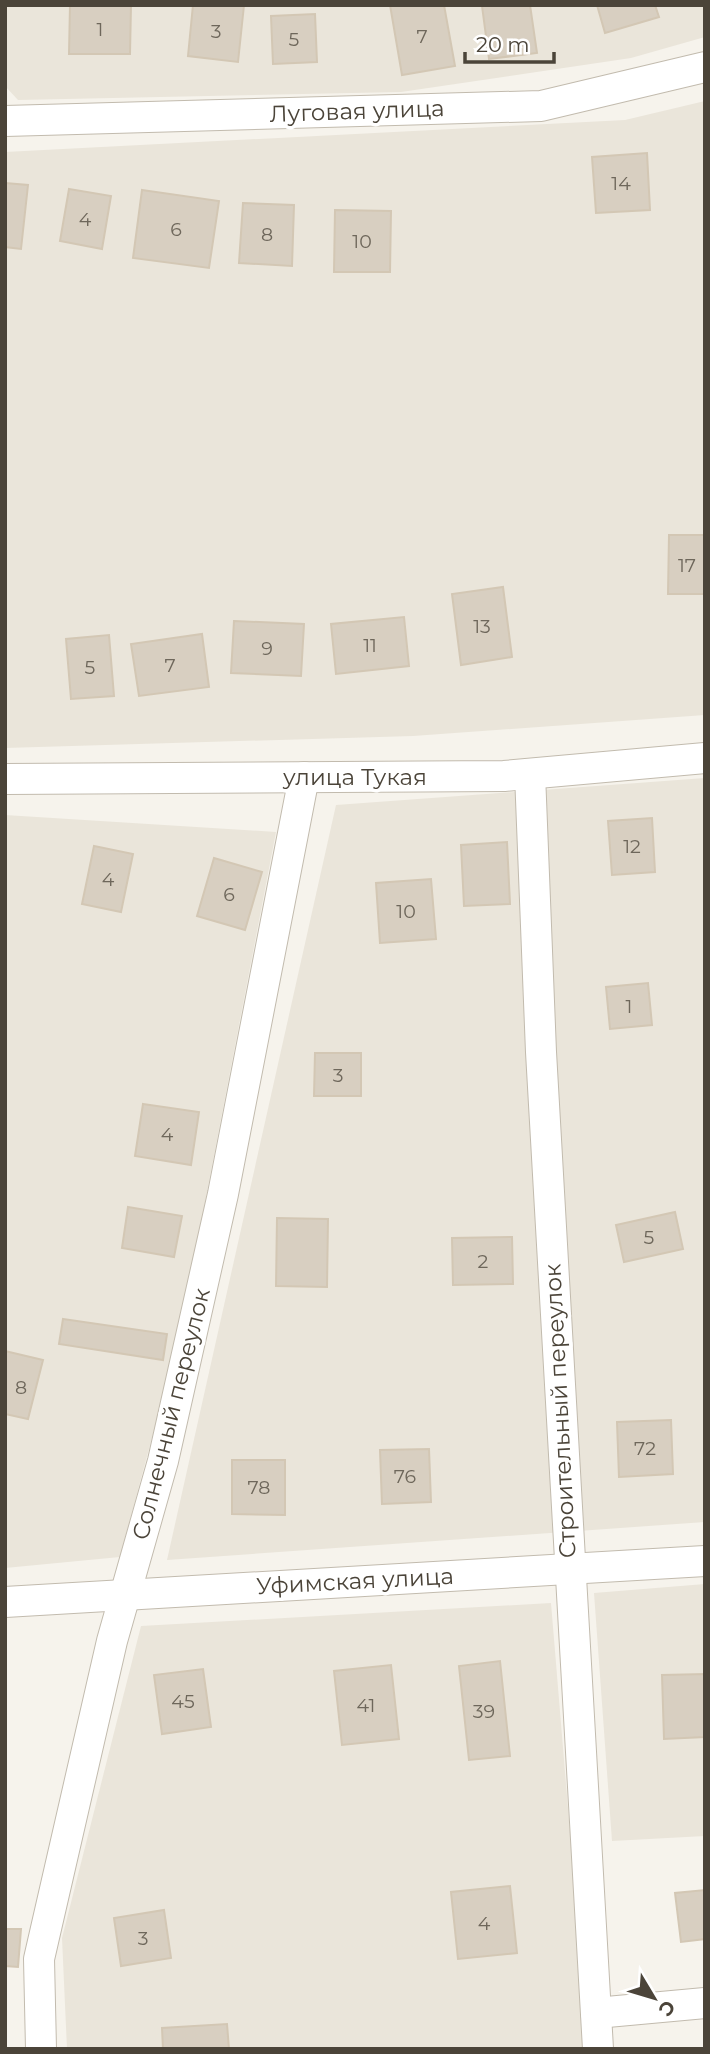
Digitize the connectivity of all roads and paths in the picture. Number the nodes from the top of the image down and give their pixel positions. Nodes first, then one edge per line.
1 (705, 67) edge
2 (5, 121) edge
3 (705, 758) edge
4 (530, 774) junction
5 (304, 778) junction
6 (5, 779) edge
7 (705, 1561) edge
8 (569, 1569) junction
9 (125, 1595) junction
10 (5, 1602) edge
11 (705, 2003) edge
12 (596, 2013) junction
13 (41, 2049) edge
14 (598, 2049) edge

1 - 2 street, Луговая улица
3 - 4 street, улица Тукая
4 - 5 street, улица Тукая
4 - 8 street, Строительный переулок
5 - 6 street, улица Тукая
5 - 9 street, Солнечный переулок
7 - 8 street, Уфимская улица
8 - 9 street, Уфимская улица
8 - 12 street, Строительный переулок
9 - 10 street, Уфимская улица
9 - 13 street, Солнечный переулок
11 - 12 street
12 - 14 street, Строительный переулок

